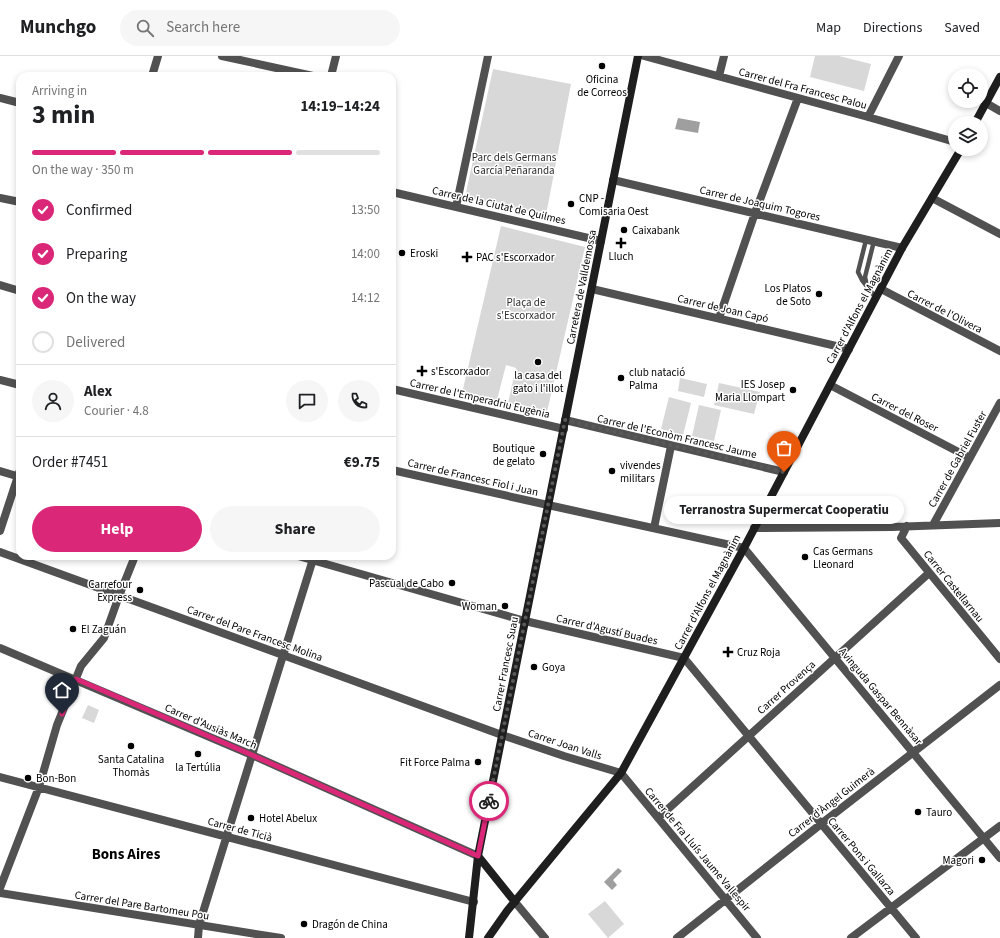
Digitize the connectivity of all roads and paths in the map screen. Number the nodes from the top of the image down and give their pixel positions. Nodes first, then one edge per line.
1 (158, 56) edge
2 (222, 56) edge
3 (336, 56) edge
4 (488, 56) edge
5 (638, 56) edge
6 (644, 56) edge
7 (724, 56) edge
8 (899, 56) edge
9 (153, 72) edge
10 (295, 72) edge
11 (332, 72) edge
12 (719, 76) junction
13 (1000, 77) edge
14 (0, 98) edge
15 (798, 98) junction
16 (988, 99) edge
17 (16, 102) edge
18 (988, 104) edge
19 (1000, 111) edge
20 (868, 117) junction
21 (948, 140) edge
22 (957, 156) edge
23 (614, 180) junction
24 (396, 193) edge
25 (0, 198) edge
26 (932, 198) junction
27 (16, 201) edge
28 (456, 207) junction
29 (755, 213) junction
30 (1000, 234) edge
31 (870, 240) junction
32 (601, 241) junction
33 (902, 248) junction
34 (0, 285) edge
35 (592, 288) junction
36 (867, 288) junction
37 (881, 289) junction
38 (16, 290) edge
39 (876, 298) junction
40 (719, 318) junction
41 (849, 349) junction
42 (1000, 351) edge
43 (0, 380) edge
44 (16, 384) edge
45 (830, 385) junction
46 (396, 390) edge
47 (1000, 403) edge
48 (564, 424) junction
49 (671, 446) junction
50 (970, 458) junction
51 (0, 471) edge
52 (396, 471) edge
53 (784, 472) junction
54 (16, 474) edge
55 (16, 483) edge
56 (548, 505) junction
57 (1000, 523) edge
58 (933, 525) junction
59 (907, 526) junction
60 (654, 528) junction
61 (754, 528) junction
62 (0, 531) edge
63 (744, 548) junction
64 (0, 552) edge
65 (16, 558) edge
66 (22, 560) edge
67 (134, 560) edge
68 (312, 560) edge
69 (320, 560) edge
70 (929, 572) junction
71 (119, 596) junction
72 (525, 621) junction
73 (0, 648) edge
74 (283, 655) junction
75 (835, 657) junction
76 (684, 658) junction
77 (1000, 659) edge
78 (76, 679) junction
79 (1000, 685) edge
80 (502, 735) junction
81 (748, 736) junction
82 (913, 752) junction
83 (252, 755) junction
84 (621, 773) junction
85 (0, 777) edge
86 (39, 787) junction
87 (658, 818) junction
88 (821, 824) junction
89 (1000, 826) edge
90 (227, 837) junction
91 (984, 838) junction
92 (478, 856) junction
93 (1000, 858) edge
94 (0, 888) edge
95 (0, 893) edge
96 (726, 900) junction
97 (474, 902) junction
98 (515, 902) junction
99 (891, 908) junction
100 (199, 925) junction
101 (198, 938) edge
102 (281, 938) edge
103 (469, 938) edge
104 (488, 938) edge
105 (545, 938) edge
106 (677, 938) edge
107 (757, 938) edge
108 (851, 938) edge
109 (916, 938) edge

1 - 9 street
2 - 10 street
3 - 11 street
4 - 28 street
5 - 23 main road, Carretera de Valldemossa
6 - 12 street, Carrer del Fra Francesc Palou
7 - 12 street
8 - 20 street
12 - 15 street, Carrer del Fra Francesc Palou
13 - 16 main road
14 - 17 street
15 - 20 street, Carrer del Fra Francesc Palou
15 - 29 street
18 - 19 street
20 - 21 street, Carrer del Fra Francesc Palou
22 - 26 main road, Carrer d'Alfons el Magnànim
23 - 29 street, Carrer de Joaquim Togores
23 - 32 main road, Carretera de Valldemossa
24 - 28 street, Carrer de la Ciutat de Quilmes
25 - 27 street
26 - 30 street
26 - 33 main road, Carrer d'Alfons el Magnànim
28 - 32 street, Carrer de la Ciutat de Quilmes
29 - 31 street, Carrer de Joaquim Togores
29 - 40 street
31 - 33 street, Carrer de Joaquim Togores
31 - 36 lane
31 - 36 lane
32 - 35 main road, Carretera de Valldemossa
33 - 37 main road, Carrer d'Alfons el Magnànim
34 - 38 street
35 - 40 street, Carrer de Joan Capó
35 - 48 main road, Carretera de Valldemossa
36 - 39 lane
37 - 39 main road, Carrer d'Alfons el Magnànim
37 - 42 street, Carrer de l'Olivera
39 - 41 main road, Carrer d'Alfons el Magnànim
40 - 41 street, Carrer de Joan Capó
41 - 45 main road, Carrer d'Alfons el Magnànim
43 - 44 street
45 - 50 street, Carrer del Roser
45 - 53 main road, Carrer d'Alfons el Magnànim
46 - 48 street, Carrer de l'Emperadriu Eugènia
47 - 50 street, Carrer de Gabriel Fuster
48 - 49 street, Carrer de l'Econòm Francesc Jaume
48 - 56 main road, Carrer Francesc Suau
49 - 53 street, Carrer de l'Econòm Francesc Jaume
49 - 60 street
50 - 58 street, Carrer de Gabriel Fuster
51 - 54 street
52 - 56 street, Carrer de Francesc Fiol i Juan
53 - 61 main road, Carrer d'Alfons el Magnànim
55 - 62 street
56 - 60 street, Carrer de Francesc Fiol i Juan
56 - 72 main road, Carrer Francesc Suau
57 - 58 street
58 - 59 street
59 - 61 street
59 - 70 street, Carrer Castellarnau
60 - 63 street, Carrer de Francesc Fiol i Juan
61 - 63 main road, Carrer d'Alfons el Magnànim
63 - 75 street, Avinguda Gaspar Bennàsar
63 - 76 main road, Carrer d'Alfons el Magnànim
64 - 65 street, Carrer del Pare Francesc Molina
66 - 71 street, Carrer del Pare Francesc Molina
67 - 71 street
68 - 74 street
69 - 72 street, Carrer d'Agustí Buades
70 - 75 street, Carrer Provença
70 - 77 street, Carrer Castellarnau
71 - 74 street, Carrer del Pare Francesc Molina
71 - 78 street
72 - 76 street, Carrer d'Agustí Buades
72 - 80 main road, Carrer Francesc Suau
73 - 78 street, Carrer d'Ausiàs March
74 - 80 street, Carrer del Pare Francesc Molina
74 - 83 street
75 - 81 street, Carrer Provença
75 - 82 street, Avinguda Gaspar Bennàsar
76 - 81 street, Carrer Pons i Gallarza
76 - 84 main road, Carrer d'Alfons el Magnànim
78 - 83 street, Carrer d'Ausiàs March
78 - 86 street
79 - 82 street, Carrer d'Àngel Guimerà
80 - 84 street, Carrer Joan Valls
80 - 92 main road, Carrer Francesc Suau
81 - 87 street, Carrer Provença
81 - 88 street, Carrer Pons i Gallarza
82 - 88 street, Carrer d'Àngel Guimerà
82 - 91 street, Avinguda Gaspar Bennàsar
83 - 90 street
83 - 92 street, Carrer d'Ausiàs March
84 - 87 street, Carrer de Fra Lluís Jaume Vallespir
84 - 98 main road, Carrer d'Alfons el Magnànim
85 - 86 street, Carrer de Ticià
86 - 90 street, Carrer de Ticià
86 - 94 street
87 - 96 street, Carrer de Fra Lluís Jaume Vallespir
88 - 96 street, Carrer d'Àngel Guimerà
88 - 99 street, Carrer Pons i Gallarza
89 - 91 street
90 - 97 street, Carrer de Ticià
90 - 100 street
91 - 93 street, Avinguda Gaspar Bennàsar
91 - 99 street
92 - 97 main road, Carrer Francesc Suau
92 - 98 main road
95 - 100 street, Carrer del Pare Bartomeu Pou
96 - 106 street, Carrer d'Àngel Guimerà
96 - 107 street, Carrer de Fra Lluís Jaume Vallespir
97 - 103 main road, Carrer Francesc Suau
98 - 104 main road, Carrer d'Alfons el Magnànim
98 - 105 street
99 - 108 street
99 - 109 street, Carrer Pons i Gallarza
100 - 101 street
100 - 102 street, Carrer del Pare Bartomeu Pou

